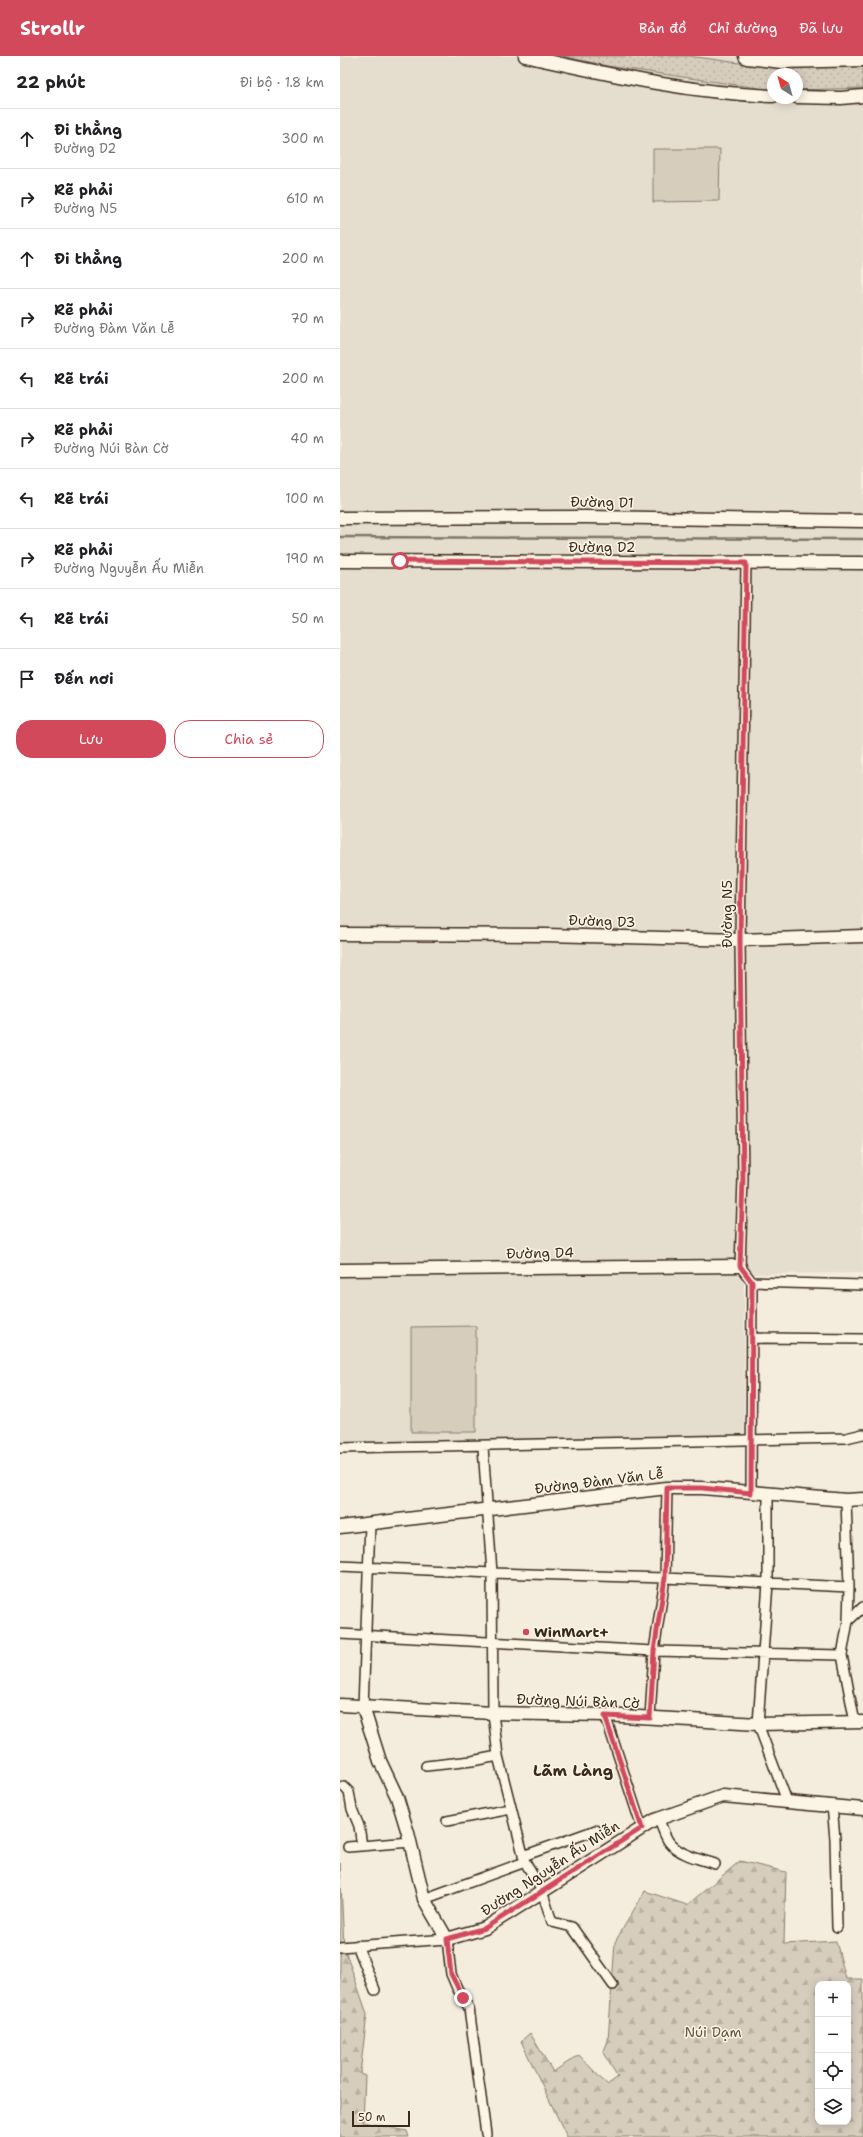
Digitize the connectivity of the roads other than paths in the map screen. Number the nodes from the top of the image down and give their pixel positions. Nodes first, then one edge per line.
1 (525, 56) edge
2 (748, 56) edge
3 (863, 58) edge
4 (767, 96) edge
5 (863, 96) edge
6 (803, 97) edge
7 (340, 518) edge
8 (863, 521) edge
9 (340, 561) edge
10 (746, 563) junction
11 (863, 563) edge
12 (340, 934) edge
13 (863, 936) edge
14 (740, 940) junction
15 (740, 1266) junction
16 (340, 1270) edge
17 (752, 1282) junction
18 (863, 1285) edge
19 (752, 1338) junction
20 (863, 1339) edge
21 (863, 1434) edge
22 (752, 1440) junction
23 (483, 1446) junction
24 (340, 1448) edge
25 (667, 1488) junction
26 (751, 1493) junction
27 (768, 1495) junction
28 (863, 1499) edge
29 (846, 1500) junction
30 (488, 1509) junction
31 (370, 1524) junction
32 (340, 1527) edge
33 (340, 1566) edge
34 (368, 1568) junction
35 (492, 1573) junction
36 (665, 1578) junction
37 (768, 1583) junction
38 (850, 1587) junction
39 (863, 1607) edge
40 (848, 1621) junction
41 (340, 1634) edge
42 (365, 1636) junction
43 (494, 1643) junction
44 (654, 1651) junction
45 (764, 1653) junction
46 (842, 1655) junction
47 (340, 1705) edge
48 (363, 1707) junction
49 (493, 1714) junction
50 (605, 1716) junction
51 (650, 1718) junction
52 (859, 1723) edge
53 (758, 1724) junction
54 (498, 1756) junction
55 (426, 1766) dead end
56 (344, 1787) dead end
57 (787, 1801) junction
58 (832, 1805) junction
59 (512, 1809) junction
60 (863, 1809) edge
61 (658, 1818) junction
62 (447, 1822) dead end
63 (642, 1828) junction
64 (596, 1830) dead end
65 (410, 1842) junction
66 (362, 1846) junction
67 (348, 1847) dead end
68 (524, 1859) junction
69 (715, 1864) dead end
70 (542, 1891) junction
71 (424, 1899) junction
72 (837, 1927) dead end
73 (447, 1939) junction
74 (357, 1945) junction
75 (340, 1947) edge
76 (613, 1985) dead end
77 (375, 1990) dead end
78 (486, 2134) dead end

1 - 4 street
2 - 3 highway
5 - 6 street
7 - 8 street, Đường D1
9 - 10 street, Đường D2
10 - 11 street, Đường D2
10 - 14 street, Đường N5
12 - 14 street, Đường D3
13 - 14 street, Đường D3
14 - 15 street, Đường N5
15 - 16 street, Đường D4
15 - 17 street
17 - 18 street
17 - 19 street
19 - 20 street
19 - 22 street
21 - 22 street
22 - 23 street
22 - 26 street
23 - 24 street
23 - 30 street
25 - 26 street, Đường Đàm Văn Lễ
25 - 30 street, Đường Đàm Văn Lễ
25 - 36 street
26 - 27 street, Đường Đàm Văn Lễ
27 - 29 street, Đường Đàm Văn Lễ
27 - 37 street
28 - 29 street, Đường Đàm Văn Lễ
29 - 38 street
30 - 31 street, Đường Đàm Văn Lễ
30 - 35 street
31 - 32 street, Đường Đàm Văn Lễ
31 - 34 street
33 - 34 street
34 - 35 street
34 - 42 street
35 - 36 street
35 - 43 street
36 - 37 street
36 - 44 street
37 - 38 street
37 - 45 street
38 - 40 street
39 - 40 street
40 - 46 street
41 - 42 street
42 - 43 street
42 - 48 street
43 - 44 street
43 - 49 street
44 - 45 street
44 - 51 street
45 - 46 street
45 - 53 street
46 - 52 street
47 - 48 street, Đường Núi Bàn Cờ
48 - 49 street, Đường Núi Bàn Cờ
48 - 65 street
49 - 50 street, Đường Núi Bàn Cờ
49 - 54 street
50 - 51 street, Đường Núi Bàn Cờ
50 - 63 street
51 - 53 street, Đường Núi Bàn Cờ
52 - 53 street, Đường Núi Bàn Cờ
53 - 57 street
54 - 55 street
54 - 59 street
56 - 66 street
57 - 58 street, Đường Nguyễn Ấu Miễn
57 - 61 street, Đường Nguyễn Ấu Miễn
58 - 60 street, Đường Nguyễn Ấu Miễn
58 - 72 street
59 - 62 street
59 - 68 street
61 - 63 street, Đường Nguyễn Ấu Miễn
61 - 69 street
63 - 70 street, Đường Nguyễn Ấu Miễn
64 - 68 street
65 - 66 street
65 - 71 street
66 - 67 street
68 - 70 street
68 - 71 street
70 - 73 street, Đường Nguyễn Ấu Miễn
70 - 76 street
71 - 73 street
73 - 74 street
73 - 78 street
74 - 75 street
74 - 77 street

